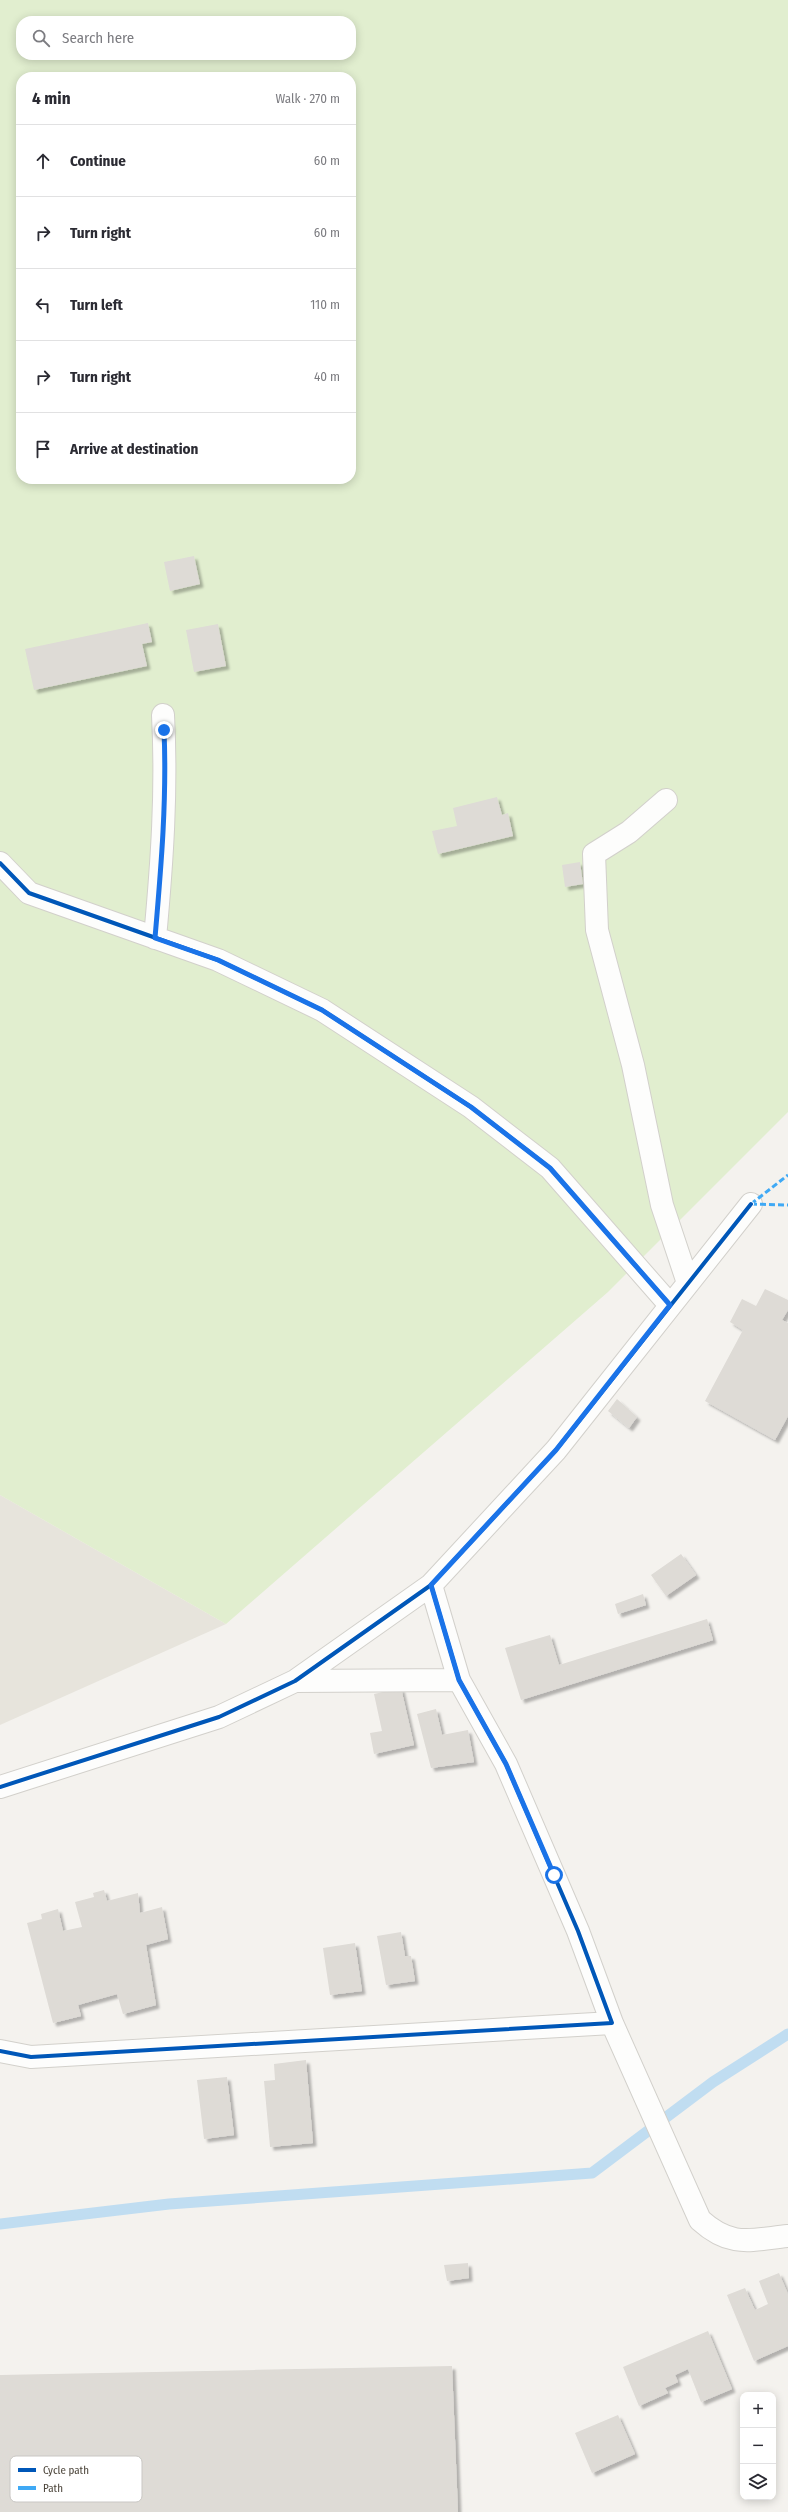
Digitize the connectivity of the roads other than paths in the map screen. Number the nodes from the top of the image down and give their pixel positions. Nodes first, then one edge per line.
1 (163, 715) dead end
2 (666, 800) dead end
3 (0, 863) edge
4 (155, 938) junction
5 (751, 1204) dead end
6 (688, 1283) junction
7 (670, 1305) junction
8 (431, 1585) junction
9 (459, 1680) junction
10 (296, 1681) junction
11 (0, 1787) edge
12 (612, 2023) junction
13 (0, 2051) edge
14 (788, 2236) edge

1 - 4 street
2 - 6 street
3 - 4 street
4 - 7 street
5 - 6 street
6 - 7 street
7 - 8 street
8 - 9 street
8 - 10 street
9 - 10 street
9 - 12 street
10 - 11 street
12 - 13 street
12 - 14 street

